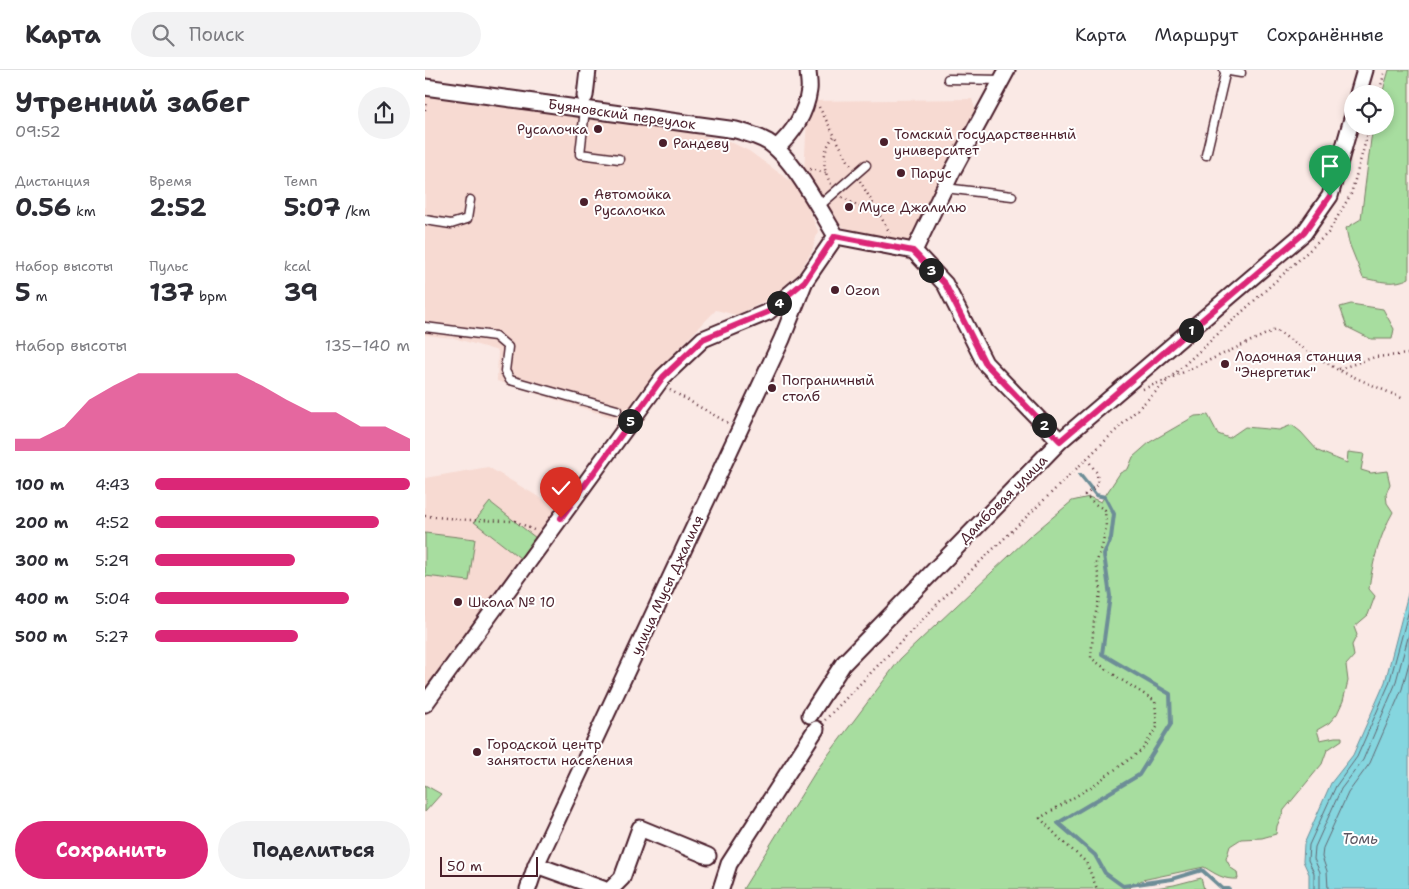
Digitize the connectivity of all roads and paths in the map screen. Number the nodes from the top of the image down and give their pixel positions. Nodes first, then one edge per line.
1 (589, 70) edge
2 (808, 70) edge
3 (1225, 70) edge
4 (1365, 70) edge
5 (1385, 70) edge
6 (1241, 73) dead end
7 (1004, 75) edge
8 (947, 79) dead end
9 (1361, 85) edge
10 (1381, 85) edge
11 (425, 87) edge
12 (585, 102) junction
13 (1347, 135) edge
14 (776, 148) junction
15 (1206, 155) dead end
16 (619, 159) dead end
17 (866, 165) dead end
18 (945, 188) junction
19 (1012, 196) dead end
20 (470, 200) dead end
21 (818, 207) junction
22 (425, 220) edge
23 (835, 236) junction
24 (913, 251) junction
25 (805, 281) junction
26 (425, 327) edge
27 (1409, 354) edge
28 (1338, 370) junction
29 (658, 383) junction
30 (1405, 399) dead end
31 (617, 410) dead end
32 (740, 430) junction
33 (1060, 441) junction
34 (1087, 458) junction
35 (425, 516) edge
36 (548, 536) junction
37 (425, 704) edge
38 (813, 722) junction
39 (708, 856) dead end
40 (536, 865) junction
41 (528, 889) edge
42 (603, 889) edge
43 (611, 889) edge
44 (721, 889) edge
45 (1097, 889) edge

1 - 12 street
2 - 14 street
3 - 6 lane
3 - 15 lane
4 - 9 street
5 - 10 path
7 - 8 lane
7 - 18 street
11 - 12 street, Буяновский переулок
12 - 14 street, Буяновский переулок
12 - 16 lane
13 - 33 street, Дамбовая улица
14 - 21 street, Буяновский переулок
17 - 21 lane
18 - 19 lane
18 - 24 street
20 - 22 lane
21 - 23 street, Буяновский переулок
23 - 24 street
23 - 25 street
24 - 33 street
25 - 29 street
25 - 32 street, улица Мусы Джалиля
26 - 31 lane
27 - 28 path
28 - 30 path
28 - 34 path
29 - 32 path
29 - 36 street
32 - 40 street, улица Мусы Джалиля
33 - 38 street, Дамбовая улица
34 - 38 path
34 - 45 path
35 - 36 path
36 - 37 street
38 - 44 street, Дамбовая улица
39 - 43 street
40 - 41 street, улица Мусы Джалиля
40 - 42 street

